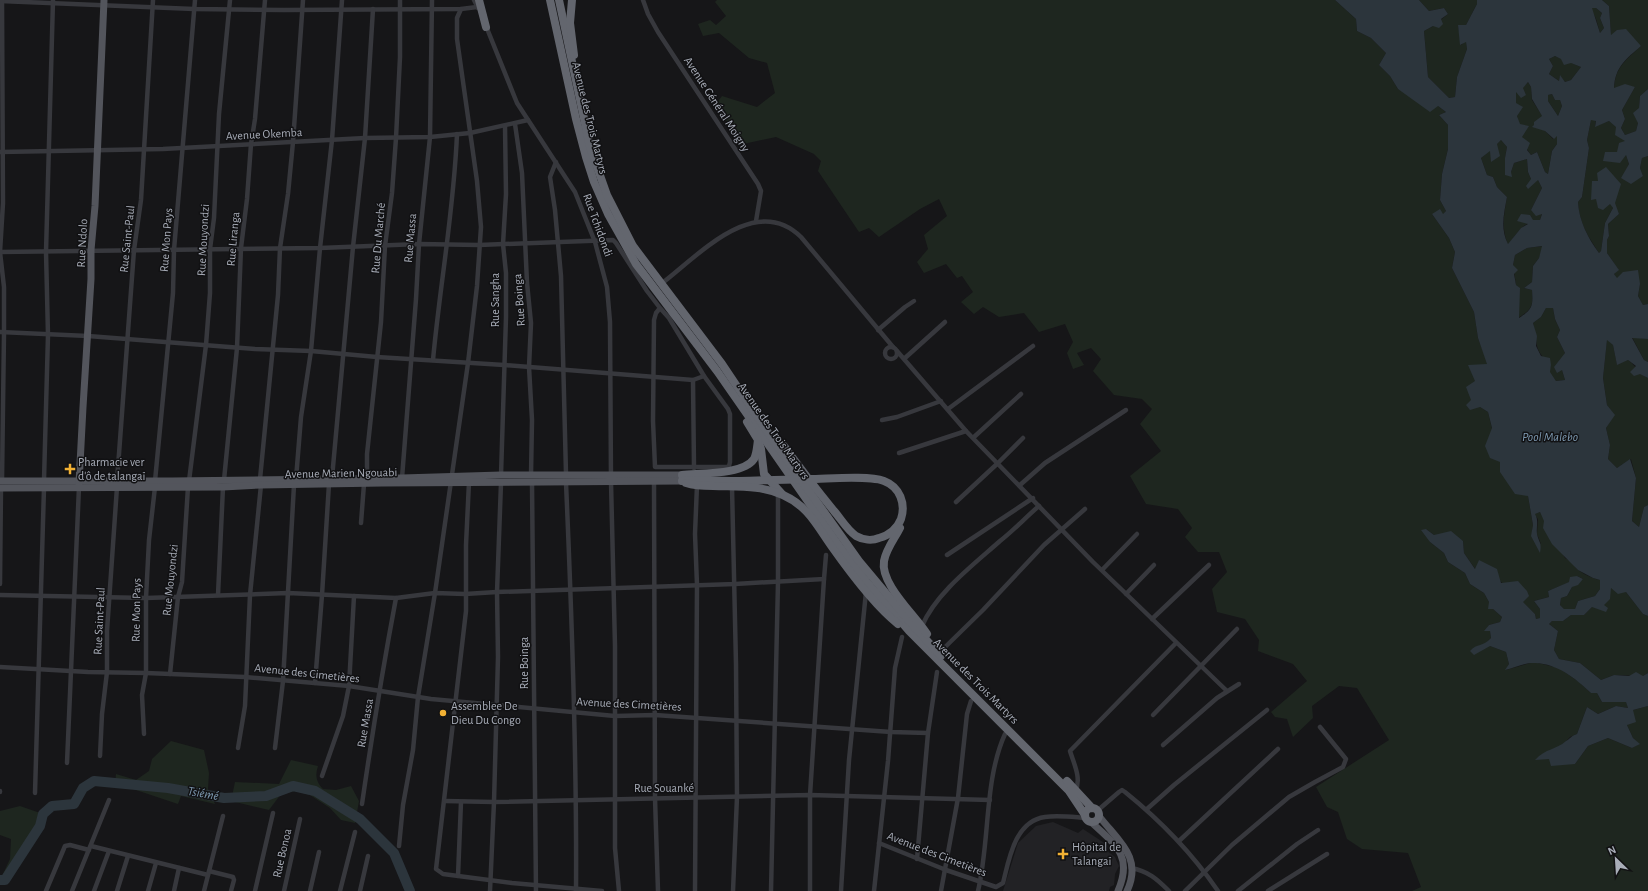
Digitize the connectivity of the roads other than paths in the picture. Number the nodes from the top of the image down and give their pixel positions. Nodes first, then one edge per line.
1 (153, 0) edge
2 (195, 0) edge
3 (230, 0) edge
4 (265, 0) edge
5 (303, 0) edge
6 (342, 0) edge
7 (400, 0) edge
8 (432, 0) edge
9 (474, 0) edge
10 (550, 0) edge
11 (559, 0) edge
12 (572, 0) edge
13 (643, 0) edge
14 (1, 1) edge
15 (53, 2) edge
16 (104, 3) edge
17 (478, 4) edge
18 (153, 8) junction
19 (194, 9) junction
20 (229, 9) junction
21 (400, 9) junction
22 (432, 9) junction
23 (461, 9) junction
24 (264, 10) junction
25 (302, 10) junction
26 (341, 10) junction
27 (373, 10) junction
28 (486, 27) joint
29 (578, 87) junction
30 (528, 120) junction
31 (515, 124) junction
32 (506, 126) junction
33 (470, 133) junction
34 (457, 134) junction
35 (430, 136) junction
36 (365, 138) junction
37 (396, 138) junction
38 (332, 140) junction
39 (293, 142) junction
40 (251, 144) junction
41 (183, 147) junction
42 (217, 147) junction
43 (97, 149) junction
44 (144, 149) junction
45 (50, 150) junction
46 (1, 152) edge
47 (556, 162) junction
48 (756, 221) junction
49 (558, 242) junction
50 (595, 242) junction
51 (526, 243) junction
52 (419, 244) junction
53 (503, 244) junction
54 (446, 245) junction
55 (479, 245) junction
56 (385, 246) junction
57 (353, 247) junction
58 (241, 248) junction
59 (280, 248) junction
60 (320, 248) junction
61 (210, 249) junction
62 (91, 250) junction
63 (134, 250) junction
64 (174, 250) junction
65 (0, 252) edge
66 (46, 252) junction
67 (661, 284) junction
68 (914, 302) dead end
69 (660, 308) junction
70 (945, 322) dead end
71 (878, 330) junction
72 (2, 332) edge
73 (881, 334) junction
74 (48, 335) junction
75 (88, 336) junction
76 (128, 339) junction
77 (168, 342) junction
78 (206, 345) junction
79 (1033, 346) dead end
80 (893, 347) junction
81 (236, 348) junction
82 (887, 348) junction
83 (700, 349) junction
84 (272, 350) junction
85 (311, 351) junction
86 (897, 352) junction
87 (344, 354) junction
88 (377, 357) junction
89 (412, 358) junction
90 (904, 358) junction
91 (434, 360) junction
92 (468, 363) junction
93 (504, 365) junction
94 (529, 366) junction
95 (563, 369) junction
96 (611, 373) junction
97 (654, 376) junction
98 (704, 376) junction
99 (693, 380) junction
100 (1021, 394) dead end
101 (941, 401) junction
102 (748, 403) junction
103 (948, 409) junction
104 (1126, 410) dead end
105 (882, 420) dead end
106 (966, 431) junction
107 (974, 437) junction
108 (1023, 438) dead end
109 (758, 440) junction
110 (899, 453) dead end
111 (998, 463) junction
112 (694, 468) junction
113 (501, 474) junction
114 (566, 474) junction
115 (402, 478) junction
116 (611, 478) junction
117 (682, 478) junction
118 (531, 479) junction
119 (451, 480) junction
120 (331, 481) junction
121 (366, 481) junction
122 (654, 481) junction
123 (260, 482) junction
124 (295, 482) junction
125 (469, 482) junction
126 (224, 483) junction
127 (501, 483) junction
128 (566, 483) junction
129 (1, 484) edge
130 (44, 484) junction
131 (80, 484) junction
132 (117, 484) junction
133 (155, 484) junction
134 (188, 484) junction
135 (1020, 485) junction
136 (697, 486) junction
137 (732, 487) junction
138 (780, 494) junction
139 (1033, 498) junction
140 (956, 502) dead end
141 (1039, 506) junction
142 (1085, 509) dead end
143 (361, 523) dead end
144 (898, 528) junction
145 (1062, 529) junction
146 (1137, 534) dead end
147 (826, 555) dead end
148 (947, 555) dead end
149 (1154, 565) dead end
150 (1209, 565) dead end
151 (1102, 570) junction
152 (824, 579) junction
153 (778, 582) junction
154 (0, 584) edge
155 (735, 584) junction
156 (697, 585) junction
157 (656, 586) junction
158 (571, 589) junction
159 (614, 589) junction
160 (533, 590) junction
161 (866, 590) junction
162 (497, 592) junction
163 (288, 593) junction
164 (435, 593) junction
165 (465, 594) junction
166 (1126, 594) junction
167 (0, 595) edge
168 (218, 595) junction
169 (250, 595) junction
170 (322, 595) junction
171 (75, 596) junction
172 (354, 596) junction
173 (41, 597) junction
174 (178, 597) junction
175 (110, 598) junction
176 (146, 598) junction
177 (396, 598) junction
178 (1152, 619) junction
179 (922, 626) junction
180 (1237, 629) dead end
181 (909, 631) junction
182 (902, 637) dead end
183 (1176, 643) junction
184 (940, 654) junction
185 (1201, 666) junction
186 (0, 667) edge
187 (38, 669) junction
188 (72, 671) junction
189 (107, 672) junction
190 (937, 672) dead end
191 (146, 673) junction
192 (170, 674) junction
193 (245, 677) junction
194 (284, 681) junction
195 (315, 683) junction
196 (1239, 684) dead end
197 (349, 686) junction
198 (1228, 690) junction
199 (381, 691) junction
200 (418, 697) junction
201 (455, 701) junction
202 (971, 701) dead end
203 (496, 705) junction
204 (534, 708) junction
205 (1267, 710) dead end
206 (573, 711) junction
207 (655, 715) junction
208 (1153, 715) dead end
209 (615, 716) junction
210 (696, 719) junction
211 (736, 721) junction
212 (774, 723) junction
213 (814, 726) junction
214 (853, 728) junction
215 (1320, 728) dead end
216 (891, 732) junction
217 (928, 732) junction
218 (144, 734) dead end
219 (1005, 734) dead end
220 (1163, 745) dead end
221 (238, 748) dead end
222 (275, 748) dead end
223 (1278, 749) dead end
224 (100, 756) dead end
225 (67, 763) dead end
226 (322, 776) dead end
227 (35, 793) dead end
228 (1074, 793) junction
229 (810, 795) junction
230 (773, 796) junction
231 (737, 797) junction
232 (847, 797) junction
233 (884, 797) junction
234 (656, 798) junction
235 (696, 798) junction
236 (958, 798) junction
237 (615, 799) junction
238 (923, 799) junction
239 (109, 800) dead end
240 (536, 800) junction
241 (576, 800) junction
242 (990, 800) junction
243 (445, 801) junction
244 (461, 802) junction
245 (494, 802) junction
246 (362, 804) dead end
247 (1147, 809) junction
248 (1096, 812) junction
249 (273, 813) dead end
250 (223, 816) dead end
251 (1087, 818) junction
252 (300, 819) dead end
253 (1318, 830) dead end
254 (355, 832) dead end
255 (1179, 841) junction
256 (879, 843) junction
257 (399, 846) dead end
258 (90, 848) junction
259 (109, 851) junction
260 (319, 852) dead end
261 (1327, 854) dead end
262 (128, 856) junction
263 (368, 856) dead end
264 (917, 859) junction
265 (156, 862) junction
266 (1125, 867) junction
267 (180, 868) junction
268 (1133, 868) junction
269 (946, 870) junction
270 (1205, 871) junction
271 (209, 873) junction
272 (458, 876) junction
273 (491, 880) junction
274 (980, 882) junction
275 (536, 888) edge
276 (576, 890) edge
277 (46, 891) edge
278 (72, 891) edge
279 (94, 891) edge
280 (117, 891) edge
281 (148, 891) edge
282 (174, 891) edge
283 (204, 891) edge
284 (231, 891) edge
285 (255, 891) edge
286 (284, 891) edge
287 (310, 891) edge
288 (340, 891) edge
289 (360, 891) edge
290 (490, 891) edge
291 (602, 891) edge
292 (619, 891) edge
293 (658, 891) edge
294 (695, 891) edge
295 (733, 891) edge
296 (771, 891) edge
297 (810, 891) edge
298 (841, 891) edge
299 (874, 891) edge
300 (942, 891) edge
301 (978, 891) edge
302 (1118, 891) edge
303 (1127, 891) edge
304 (1169, 891) edge
305 (1185, 891) edge
306 (1218, 891) edge
307 (1238, 891) edge
308 (1268, 891) edge

1 - 18 street, Rue Saint-Paul
2 - 19 street, Rue Mon Pays
3 - 20 street, Rue Mouyondzi
4 - 24 street, Rue Liranga
5 - 25 street
6 - 26 street
7 - 21 street, Rue Du Marché
8 - 22 street, Rue Massa
9 - 17 street
10 - 83 highway, Avenue des Trois Martyrs
11 - 29 highway, Avenue des Trois Martyrs
12 - 29 highway
13 - 48 street, Avenue Général Moigny
14 - 15 street
14 - 46 street
15 - 16 street
15 - 45 street
16 - 18 street
16 - 43 main road, Rue Ndolo
17 - 23 street
17 - 28 highway
18 - 19 street
18 - 44 street, Rue Saint-Paul
19 - 20 street
19 - 41 street, Rue Mon Pays
20 - 24 street
20 - 42 street, Rue Mouyondzi
21 - 22 street
21 - 27 street
21 - 37 street, Rue Du Marché
22 - 23 street
22 - 35 street, Rue Massa
23 - 33 street
24 - 25 street
24 - 40 street, Rue Liranga
25 - 26 street
25 - 39 street
26 - 27 street
26 - 38 street
27 - 36 street
28 - 30 street, Rue Tchidondi
29 - 67 highway, Avenue des Trois Martyrs
30 - 31 street, Avenue Okemba
30 - 47 street, Rue Tchidondi
31 - 32 street, Avenue Okemba
31 - 51 street, Rue Boinga
32 - 33 street, Avenue Okemba
32 - 53 street, Rue Sangha
33 - 34 street, Avenue Okemba
33 - 55 street
34 - 35 street, Avenue Okemba
34 - 54 street
35 - 37 street, Avenue Okemba
35 - 52 street, Rue Massa
36 - 37 street, Avenue Okemba
36 - 38 street, Avenue Okemba
36 - 57 street
37 - 56 street, Rue Du Marché
38 - 39 street, Avenue Okemba
38 - 60 street
39 - 40 street, Avenue Okemba
39 - 59 street
40 - 42 street, Avenue Okemba
40 - 58 street, Rue Liranga
41 - 42 street, Avenue Okemba
41 - 44 street, Avenue Okemba
41 - 64 street, Rue Mon Pays
42 - 61 street, Rue Mouyondzi
43 - 44 street, Avenue Okemba
43 - 45 street, Avenue Okemba
43 - 62 main road, Rue Ndolo
44 - 63 street, Rue Saint-Paul
45 - 46 street, Avenue Okemba
45 - 66 street
46 - 65 street
47 - 49 street
47 - 50 street, Rue Tchidondi
48 - 67 street
48 - 71 street
49 - 50 street
49 - 51 street
49 - 95 street
50 - 69 street
50 - 96 street, Rue Tchidondi
51 - 53 street
51 - 94 street, Rue Boinga
52 - 54 street
52 - 56 street
52 - 89 street, Rue Massa
53 - 55 street
53 - 93 street, Rue Sangha
54 - 55 street
54 - 91 street
55 - 92 street
56 - 57 street
56 - 88 street, Rue Du Marché
57 - 60 street
57 - 87 street
58 - 59 street
58 - 61 street
58 - 81 street, Rue Liranga
59 - 60 street
59 - 84 street
60 - 85 street
61 - 64 street
61 - 78 street, Rue Mouyondzi
62 - 63 street
62 - 66 street
62 - 75 main road, Rue Ndolo
63 - 64 street
63 - 76 street, Rue Saint-Paul
64 - 77 street, Rue Mon Pays
65 - 66 street
65 - 72 street
66 - 74 street
67 - 102 highway, Avenue des Trois Martyrs
68 - 71 street
69 - 97 street
69 - 98 street
70 - 90 street
71 - 73 street
72 - 74 street
72 - 129 street
73 - 80 street
73 - 82 street
74 - 75 street
74 - 130 street
75 - 76 street
75 - 131 main road, Rue Ndolo
76 - 77 street
76 - 132 street, Rue Saint-Paul
77 - 78 street
77 - 133 street, Rue Mon Pays
78 - 81 street
78 - 134 street, Rue Mouyondzi
79 - 103 street
80 - 82 street
80 - 86 street
81 - 84 street
81 - 126 street, Rue Liranga
82 - 86 street
83 - 109 highway
83 - 181 highway, Avenue des Trois Martyrs
84 - 85 street
84 - 123 street
85 - 87 street
85 - 124 street
86 - 90 street
87 - 88 street
87 - 120 street
88 - 89 street
88 - 121 street, Rue Du Marché
89 - 91 street
89 - 115 street, Rue Massa
90 - 101 street
91 - 92 street
92 - 93 street
92 - 119 street
93 - 94 street
93 - 113 street, Rue Sangha
94 - 95 street
94 - 118 street, Rue Boinga
95 - 96 street
95 - 114 street
96 - 97 street
96 - 116 street, Rue Tchidondi
97 - 99 street
97 - 112 street
98 - 99 street
98 - 112 street
99 - 112 street
100 - 107 street
101 - 103 street
101 - 105 street
102 - 144 highway
102 - 184 highway, Avenue des Trois Martyrs
103 - 106 street
104 - 135 street
106 - 107 street
106 - 110 street
107 - 111 street
108 - 111 street
109 - 117 highway
109 - 138 highway
111 - 135 street
111 - 140 street
113 - 118 main road
113 - 119 main road
114 - 116 main road
114 - 118 main road
115 - 119 main road
115 - 121 main road
116 - 117 main road
116 - 122 main road, Avenue Marien Ngouabi
116 - 128 main road, Avenue Marien Ngouabi
116 - 159 street, Rue Tchidondi
117 - 122 main road, Avenue Marien Ngouabi
117 - 136 highway
117 - 144 highway
118 - 127 main road, Avenue Marien Ngouabi
118 - 128 main road, Avenue Marien Ngouabi
118 - 160 street, Rue Boinga
119 - 121 main road, Avenue Marien Ngouabi
119 - 125 main road, Avenue Marien Ngouabi
119 - 164 street
120 - 121 main road, Avenue Marien Ngouabi
120 - 124 main road, Avenue Marien Ngouabi
120 - 170 street
121 - 143 street, Rue Du Marché
122 - 157 street
123 - 124 main road, Avenue Marien Ngouabi
123 - 126 main road, Avenue Marien Ngouabi
123 - 169 street
124 - 163 street
125 - 127 main road, Avenue Marien Ngouabi
125 - 165 street
126 - 134 main road, Avenue Marien Ngouabi
126 - 168 street, Rue Liranga
127 - 162 street
128 - 158 street
129 - 130 main road, Avenue Marien Ngouabi
129 - 154 street
130 - 131 main road, Avenue Marien Ngouabi
130 - 173 street
131 - 132 main road, Avenue Marien Ngouabi
131 - 171 street
132 - 133 main road, Avenue Marien Ngouabi
132 - 175 street, Rue Saint-Paul
133 - 134 main road, Avenue Marien Ngouabi
133 - 176 street, Rue Mon Pays
134 - 174 street, Rue Mouyondzi
135 - 139 street
136 - 137 highway
136 - 156 street
137 - 138 highway
137 - 155 street
138 - 153 street
138 - 161 highway
139 - 141 street
139 - 148 street
141 - 145 street
141 - 179 street
142 - 145 street
144 - 179 highway
145 - 151 street
145 - 184 street
146 - 151 street
147 - 152 street
149 - 166 street
150 - 178 street
151 - 166 street
152 - 153 street
152 - 213 street
153 - 155 street
153 - 212 street
155 - 156 street
155 - 211 street
156 - 157 street
156 - 210 street
157 - 159 street
157 - 207 street
158 - 159 street
158 - 160 street
158 - 206 street
159 - 209 street, Rue Tchidondi
160 - 162 street
160 - 204 street, Rue Boinga
161 - 181 highway
161 - 214 street
162 - 165 street
162 - 203 street
163 - 169 street
163 - 170 street
163 - 194 street
164 - 165 street
164 - 177 street
164 - 200 street
165 - 201 street
166 - 178 street
167 - 173 street
168 - 169 street
168 - 174 street
169 - 193 street
170 - 172 street
170 - 195 street
171 - 173 street
171 - 175 street
171 - 188 street
172 - 177 street
172 - 197 street
173 - 187 street
174 - 176 street
174 - 192 street, Rue Mouyondzi
175 - 176 street
175 - 189 street, Rue Saint-Paul
176 - 191 street, Rue Mon Pays
177 - 199 street, Rue Massa
178 - 183 street
179 - 184 highway
180 - 185 street
181 - 228 highway, Avenue des Trois Martyrs
182 - 216 street
183 - 185 street
183 - 228 street
184 - 228 highway, Avenue des Trois Martyrs
185 - 198 street
185 - 208 street
186 - 187 street, Avenue des Cimetières
187 - 188 street, Avenue des Cimetières
187 - 227 street
188 - 189 street, Avenue des Cimetières
188 - 225 street
189 - 191 street, Avenue des Cimetières
189 - 224 street, Rue Saint-Paul
190 - 217 street
191 - 192 street, Avenue des Cimetières
191 - 218 street, Rue Mon Pays
192 - 193 street, Avenue des Cimetières
193 - 194 street, Avenue des Cimetières
193 - 221 street
194 - 195 street, Avenue des Cimetières
194 - 222 street
195 - 197 street, Avenue des Cimetières
196 - 198 street
197 - 199 street, Avenue des Cimetières
197 - 226 street
198 - 220 street
199 - 200 street, Avenue des Cimetières
199 - 246 street, Rue Massa
200 - 201 street, Avenue des Cimetières
200 - 257 street
201 - 203 street, Avenue des Cimetières
201 - 243 street
202 - 236 street
203 - 204 street, Avenue des Cimetières
203 - 245 street
204 - 206 street, Avenue des Cimetières
204 - 240 street, Rue Boinga
205 - 247 street
206 - 209 street, Avenue des Cimetières
206 - 241 street
207 - 209 street, Avenue des Cimetières
207 - 210 street, Avenue des Cimetières
207 - 234 street
209 - 237 street, Rue Tchidondi
210 - 211 street, Avenue des Cimetières
210 - 235 street
211 - 212 street, Avenue des Cimetières
211 - 231 street
212 - 213 street, Avenue des Cimetières
212 - 230 street
213 - 214 street, Avenue des Cimetières
213 - 229 street
214 - 216 street, Avenue des Cimetières
214 - 232 street
215 - 270 street
216 - 217 street
216 - 233 street, Avenue des Cimetières
217 - 238 street
219 - 242 street
223 - 255 street
228 - 248 highway, Avenue des Trois Martyrs
228 - 251 highway, Avenue des Trois Martyrs
229 - 230 street, Rue Souanké
229 - 232 street, Rue Souanké
229 - 297 street
230 - 231 street, Rue Souanké
230 - 296 street
231 - 235 street, Rue Souanké
231 - 295 street
232 - 233 street, Rue Souanké
232 - 298 street
233 - 238 street, Rue Souanké
233 - 256 street, Avenue des Cimetières
234 - 235 street, Rue Souanké
234 - 237 street, Rue Souanké
234 - 293 street
235 - 294 street
236 - 238 street, Rue Souanké
236 - 242 street, Rue Souanké
236 - 269 street
237 - 241 street, Rue Souanké
237 - 292 street, Rue Tchidondi
238 - 264 street
239 - 258 street
240 - 241 street, Rue Souanké
240 - 245 street, Rue Souanké
240 - 275 street, Rue Boinga
241 - 276 street
242 - 274 street
243 - 244 street, Rue Souanké
243 - 272 street
244 - 245 street, Rue Souanké
244 - 272 street
245 - 273 street
247 - 248 street
247 - 255 street
248 - 251 highway
248 - 251 highway
248 - 268 main road, Avenue des Trois Martyrs
249 - 285 street
250 - 271 street
251 - 266 main road, Avenue des Trois Martyrs
251 - 274 street, Avenue des Cimetières
252 - 286 street, Rue Bonoa
253 - 307 street
254 - 288 street
255 - 270 street
256 - 264 street, Avenue des Cimetières
256 - 299 street
258 - 259 street
258 - 277 street
258 - 278 street
259 - 262 street
259 - 279 street
260 - 287 street
261 - 308 street
262 - 265 street
262 - 280 street
263 - 289 street
264 - 269 street, Avenue des Cimetières
265 - 267 street
265 - 281 street
266 - 268 street
266 - 302 main road
267 - 271 street
267 - 282 street
268 - 303 main road
268 - 304 street
269 - 274 street, Avenue des Cimetières
269 - 300 street
270 - 305 street
270 - 306 street
271 - 283 street
271 - 284 street
272 - 273 street
273 - 275 street
273 - 290 street
274 - 301 street
275 - 276 street
276 - 291 street

